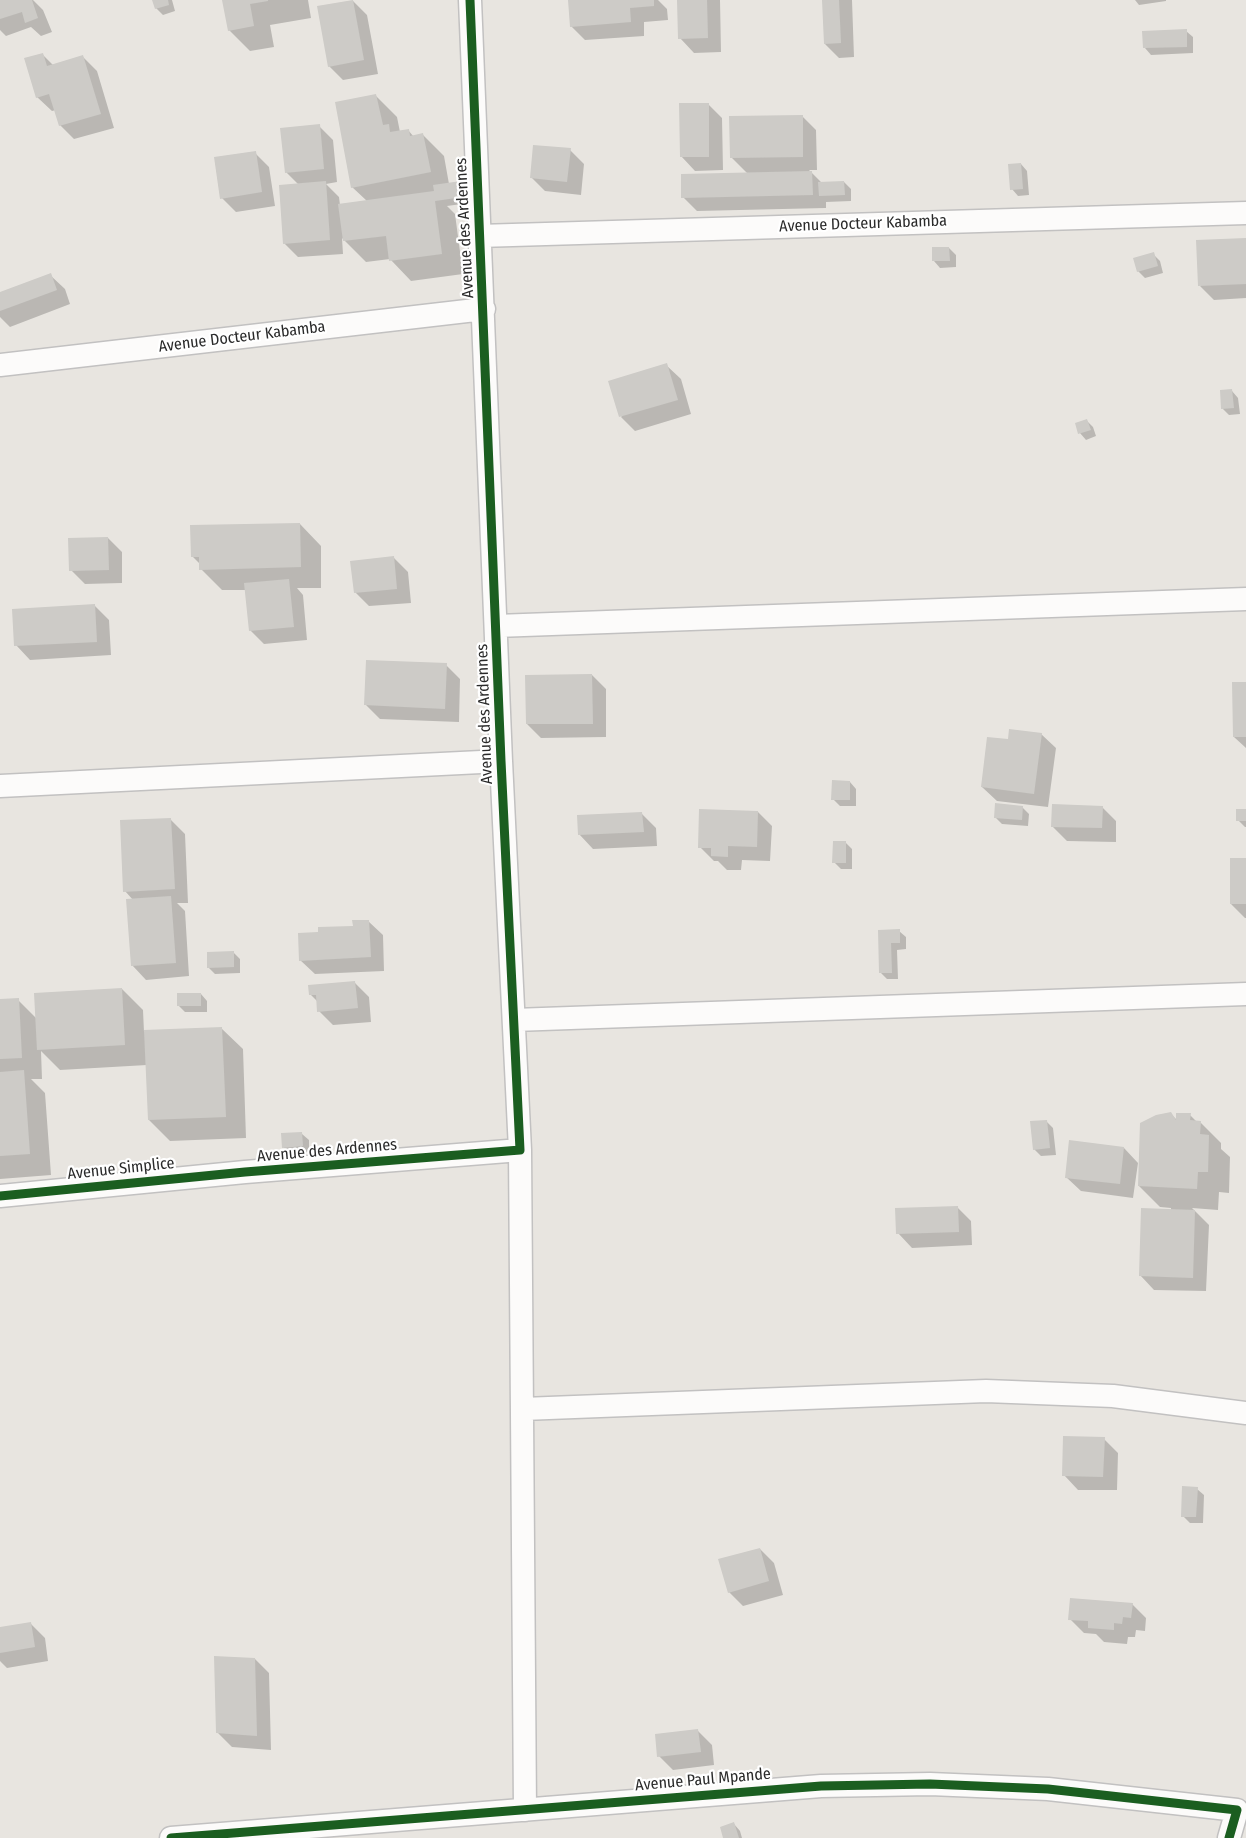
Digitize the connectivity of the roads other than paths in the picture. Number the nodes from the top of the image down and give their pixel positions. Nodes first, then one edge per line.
1 (470, 0) edge
2 (1246, 213) edge
3 (479, 236) junction
4 (484, 309) junction
5 (0, 365) edge
6 (1246, 599) edge
7 (496, 626) junction
8 (501, 761) junction
9 (0, 786) edge
10 (1246, 994) edge
11 (514, 1020) junction
12 (520, 1150) junction
13 (245, 1172) joint
14 (0, 1196) edge
15 (523, 1409) junction
16 (1246, 1413) edge
17 (525, 1810) junction
18 (171, 1838) edge
19 (1229, 1838) edge

1 - 3 street, Avenue des Ardennes
2 - 3 street, Avenue Docteur Kabamba
3 - 4 street, Avenue des Ardennes
4 - 5 street, Avenue Docteur Kabamba
4 - 7 street, Avenue des Ardennes
6 - 7 street
7 - 8 street, Avenue des Ardennes
8 - 9 street
8 - 11 street, Avenue des Ardennes
10 - 11 street
11 - 12 street, Avenue des Ardennes
12 - 13 street, Avenue des Ardennes
12 - 15 street
13 - 14 street, Avenue Simplice
15 - 16 street
15 - 17 street
17 - 18 street, Avenue Paul Mpande
17 - 19 street, Avenue Paul Mpande

